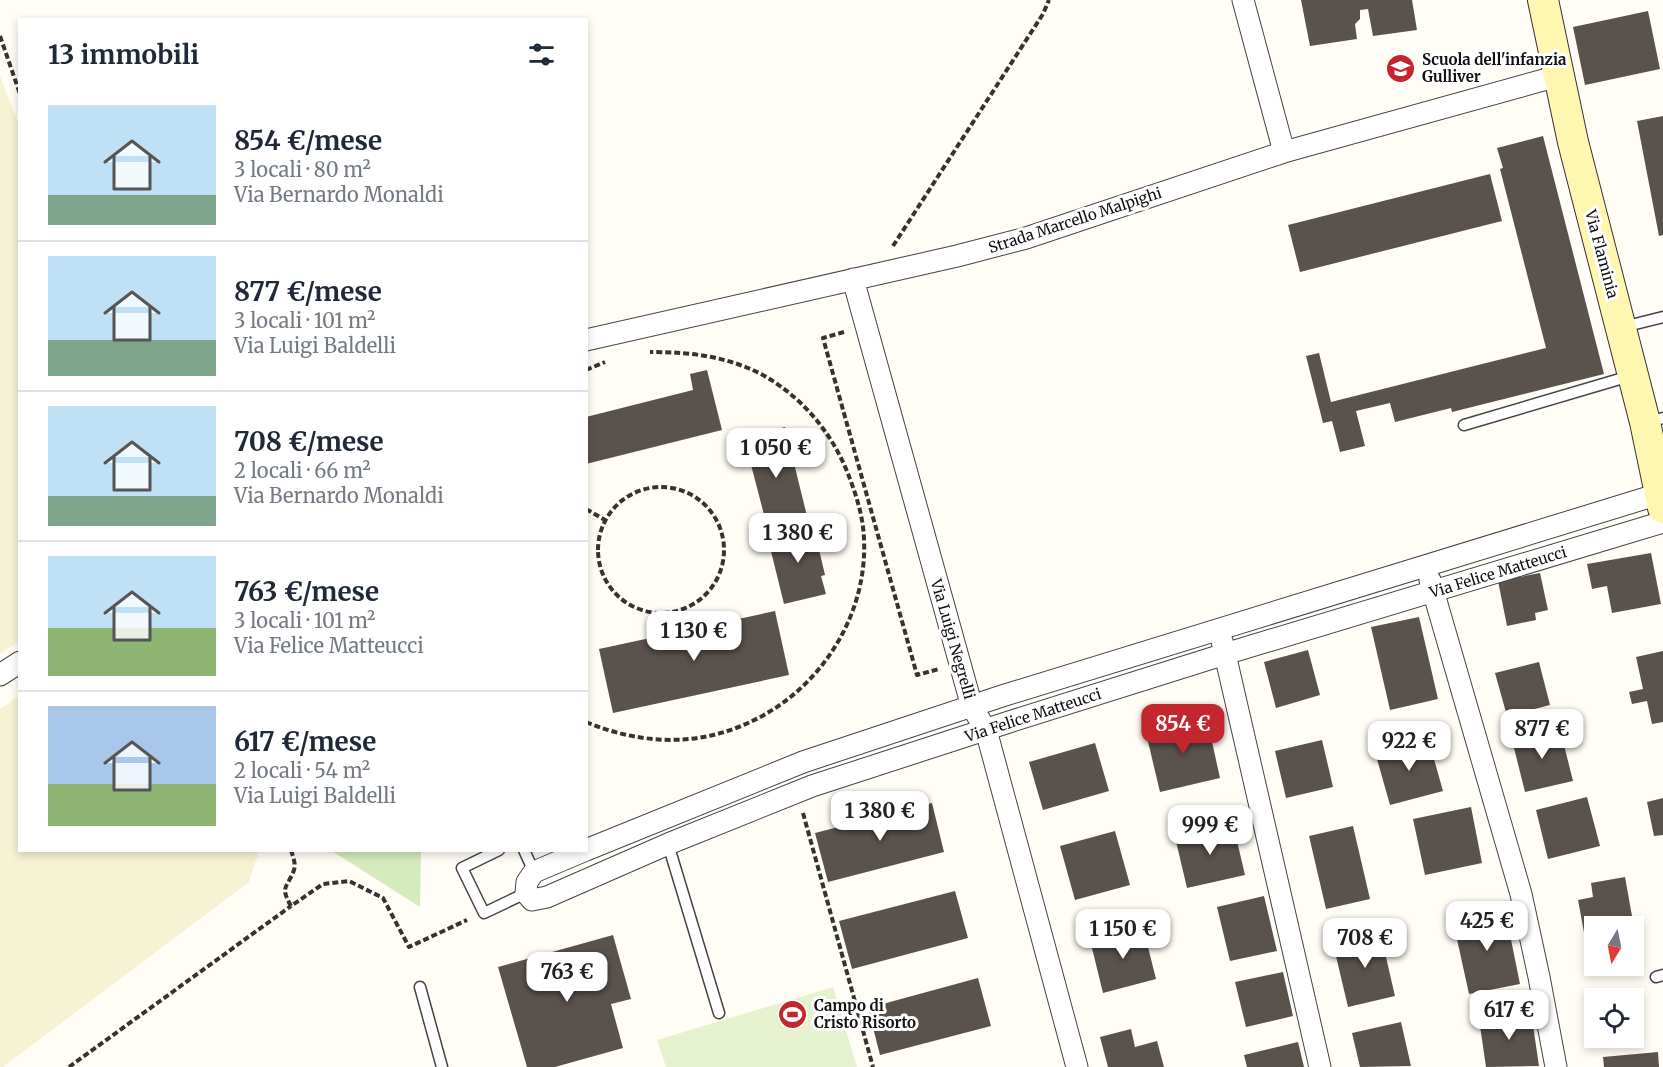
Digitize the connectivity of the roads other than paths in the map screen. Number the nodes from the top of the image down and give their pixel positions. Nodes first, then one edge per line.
1 (1243, 0) edge
2 (1543, 0) edge
3 (1558, 76) junction
4 (1284, 152) junction
5 (853, 279) junction
6 (1663, 317) edge
7 (1621, 328) junction
8 (588, 340) edge
9 (1633, 375) junction
10 (1654, 420) edge
11 (1464, 425) dead end
12 (1662, 508) edge
13 (1426, 567) junction
14 (1434, 592) junction
15 (1219, 629) junction
16 (1225, 654) junction
17 (18, 663) edge
18 (0, 675) edge
19 (972, 707) junction
20 (986, 730) junction
21 (668, 844) junction
22 (588, 849) edge
23 (495, 852) edge
24 (525, 852) edge
25 (581, 852) edge
26 (534, 872) junction
27 (525, 893) junction
28 (420, 987) dead end
29 (719, 1013) dead end
30 (442, 1067) edge
31 (1077, 1067) edge
32 (1320, 1067) edge
33 (1556, 1067) edge

1 - 4 street
2 - 3 street, Via Flaminia
3 - 4 street, Strada Marcello Malpighi
3 - 7 street, Via Flaminia
4 - 5 street, Strada Marcello Malpighi
5 - 8 street, Strada Marcello Malpighi
5 - 19 street, Via Luigi Negrelli
6 - 7 lane
7 - 9 street, Via Flaminia
9 - 10 street, Via Flaminia
9 - 11 lane
10 - 12 street, Via Flaminia
12 - 13 street, Via Felice Matteucci
12 - 14 street, Via Felice Matteucci
13 - 14 street
13 - 15 street, Via Felice Matteucci
14 - 16 street, Via Felice Matteucci
14 - 33 street
15 - 16 street
15 - 19 street, Via Felice Matteucci
16 - 20 street, Via Felice Matteucci
16 - 32 street
17 - 18 street
19 - 20 street, Via Luigi Negrelli
19 - 22 street, Via Felice Matteucci
20 - 21 street, Via Felice Matteucci
20 - 31 street, Via Luigi Negrelli
21 - 27 street, Via Felice Matteucci
21 - 29 lane
23 - 27 lane
24 - 26 lane
25 - 26 street, Via Felice Matteucci
26 - 27 street
28 - 30 lane

